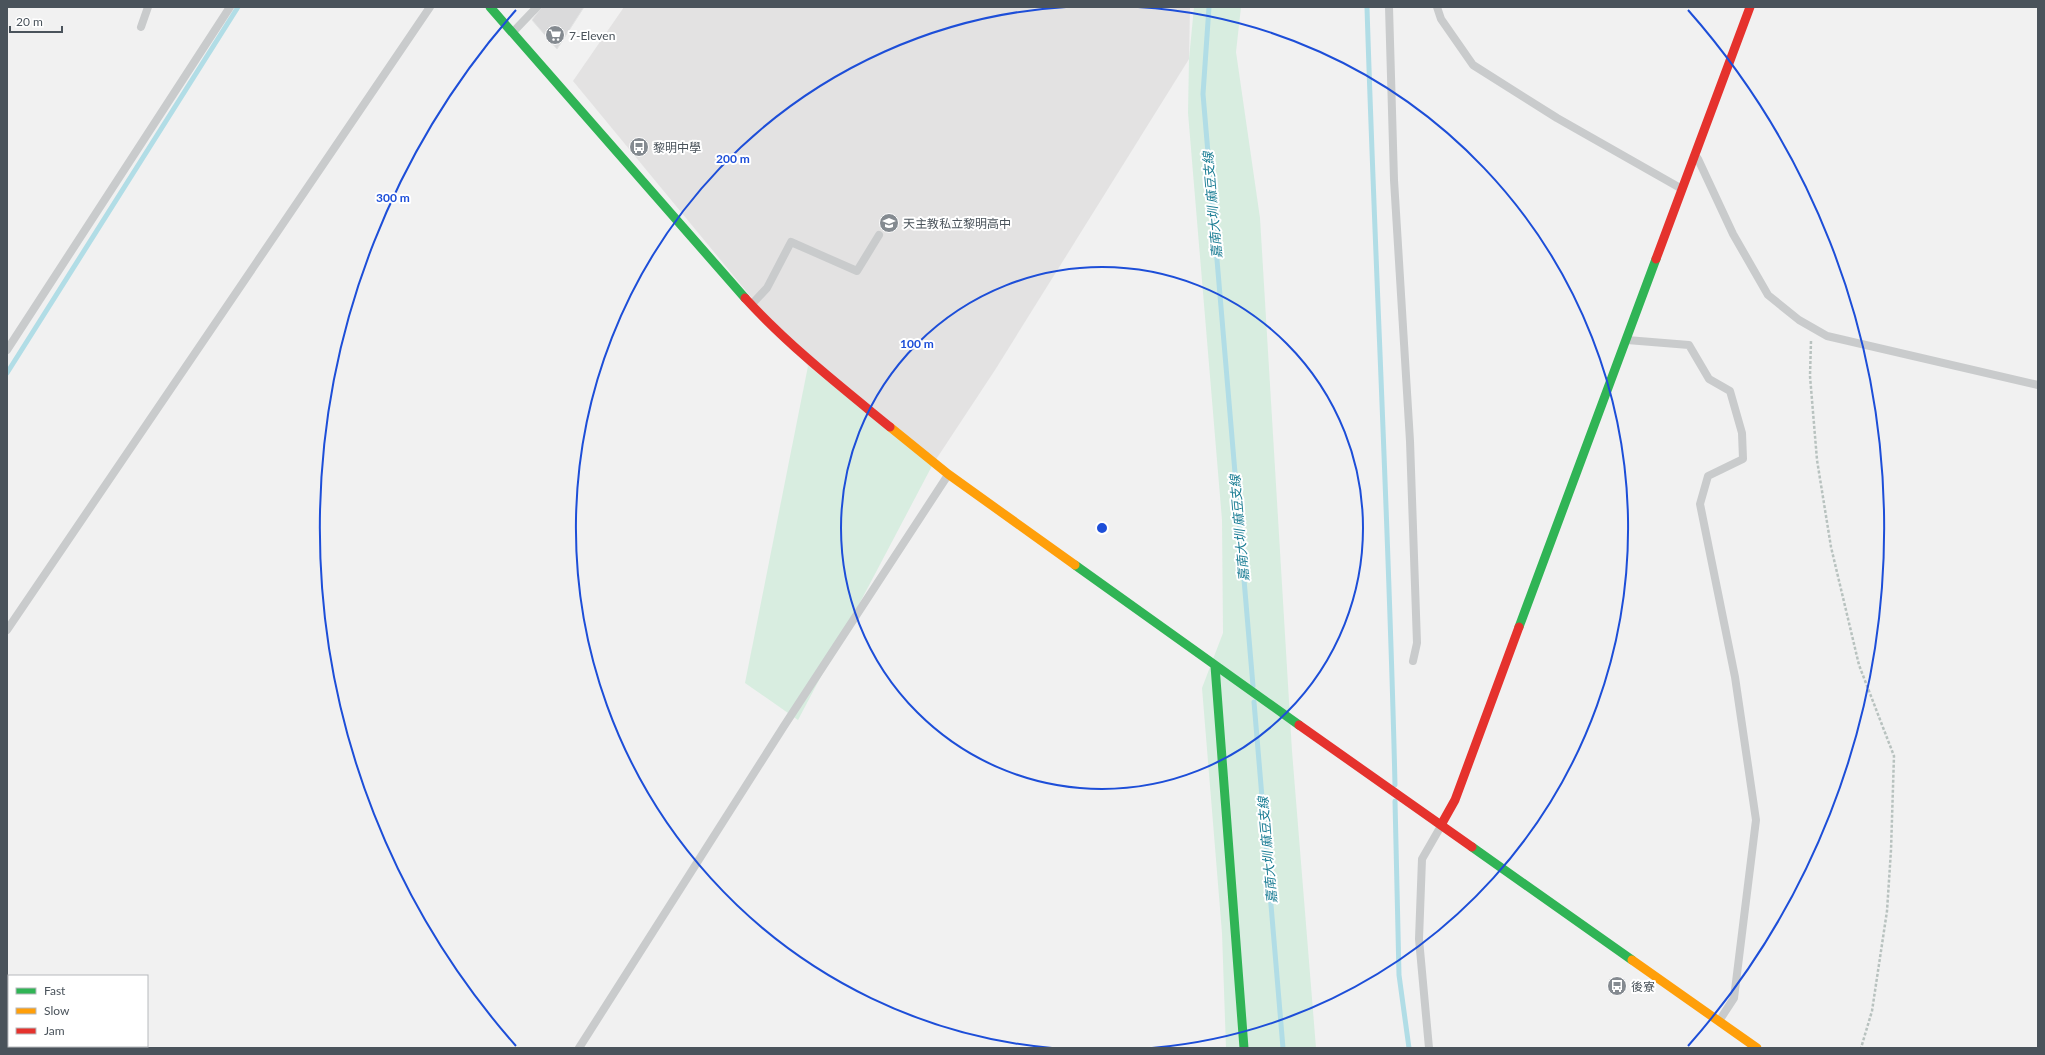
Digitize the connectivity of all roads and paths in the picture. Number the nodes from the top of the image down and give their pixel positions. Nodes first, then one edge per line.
1 (148, 7) edge
2 (230, 7) edge
3 (430, 7) edge
4 (490, 7) edge
5 (537, 7) edge
6 (1389, 7) edge
7 (1437, 7) edge
8 (1750, 7) edge
9 (141, 27) dead end
10 (512, 32) junction
11 (1695, 153) junction
12 (1682, 189) junction
13 (879, 235) dead end
14 (752, 305) junction
15 (1808, 326) junction
16 (1626, 340) junction
17 (7, 350) edge
18 (2038, 385) edge
19 (948, 474) junction
20 (7, 630) edge
21 (1413, 661) dead end
22 (1215, 666) junction
23 (1441, 825) junction
24 (1719, 1021) junction
25 (579, 1048) edge
26 (1244, 1048) edge
27 (1429, 1048) edge
28 (1758, 1048) edge
29 (1861, 1048) edge

1 - 9 lane
2 - 17 lane
3 - 20 lane
4 - 10 main road
5 - 10 lane
6 - 21 lane
7 - 12 lane
8 - 11 main road
10 - 14 main road
11 - 12 main road
11 - 15 lane
12 - 16 main road
13 - 14 lane
14 - 19 main road
15 - 18 lane
15 - 29 path
16 - 23 main road
16 - 24 lane
19 - 22 main road
19 - 25 lane
22 - 23 main road
22 - 26 main road
23 - 24 main road
23 - 27 lane
24 - 28 main road

